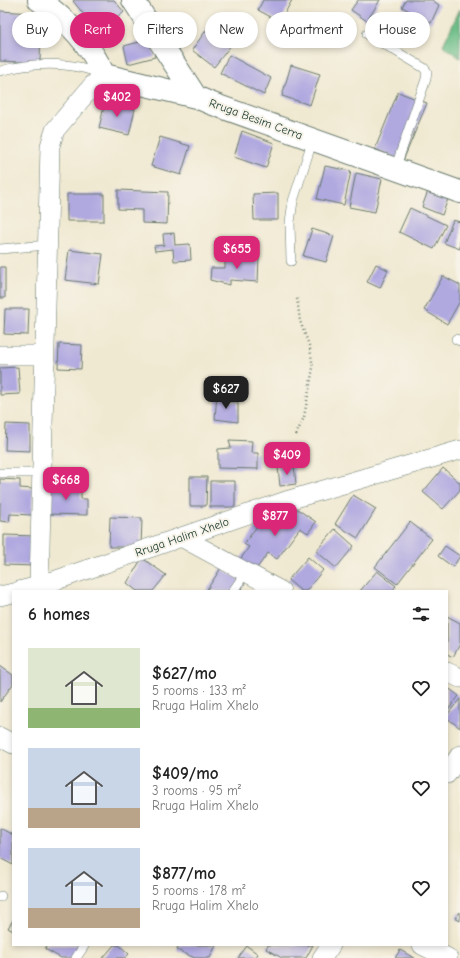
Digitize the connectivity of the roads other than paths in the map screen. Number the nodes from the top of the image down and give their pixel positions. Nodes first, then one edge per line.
1 (39, 0) edge
2 (133, 0) edge
3 (390, 48) edge
4 (0, 71) edge
5 (104, 76) junction
6 (196, 97) junction
7 (312, 139) junction
8 (395, 168) junction
9 (460, 192) edge
10 (48, 245) junction
11 (0, 249) edge
12 (291, 261) dead end
13 (0, 355) edge
14 (45, 355) junction
15 (460, 450) edge
16 (0, 473) edge
17 (42, 473) junction
18 (181, 537) junction
19 (246, 572) junction
20 (39, 586) junction
21 (23, 590) edge
22 (234, 590) edge
23 (279, 590) edge
24 (12, 593) edge
25 (0, 596) edge
26 (448, 672) edge
27 (460, 678) edge
28 (0, 737) edge
29 (12, 743) edge
30 (460, 755) edge
31 (448, 773) edge
32 (84, 946) dead end
33 (330, 946) edge
34 (424, 946) edge
35 (76, 958) edge
36 (322, 958) edge
37 (446, 958) edge

1 - 5 street
2 - 6 street, Rruga Besim Cerra
3 - 8 lane
4 - 5 lane
5 - 6 street
5 - 10 street
6 - 7 street, Rruga Besim Cerra
7 - 8 street, Rruga Besim Cerra
7 - 12 lane, Rruga Besim Cerra
8 - 9 street, Rruga Besim Cerra
10 - 11 lane
10 - 14 street
13 - 14 street
14 - 17 street
15 - 18 street, Rruga Halim Xhelo
16 - 17 lane
17 - 20 street
18 - 19 street
18 - 20 street, Rruga Halim Xhelo
19 - 22 lane
19 - 23 street
20 - 21 street, Rruga Halim Xhelo
24 - 25 street
26 - 27 street
28 - 29 street
30 - 31 street
32 - 35 lane
33 - 36 street
34 - 37 street

